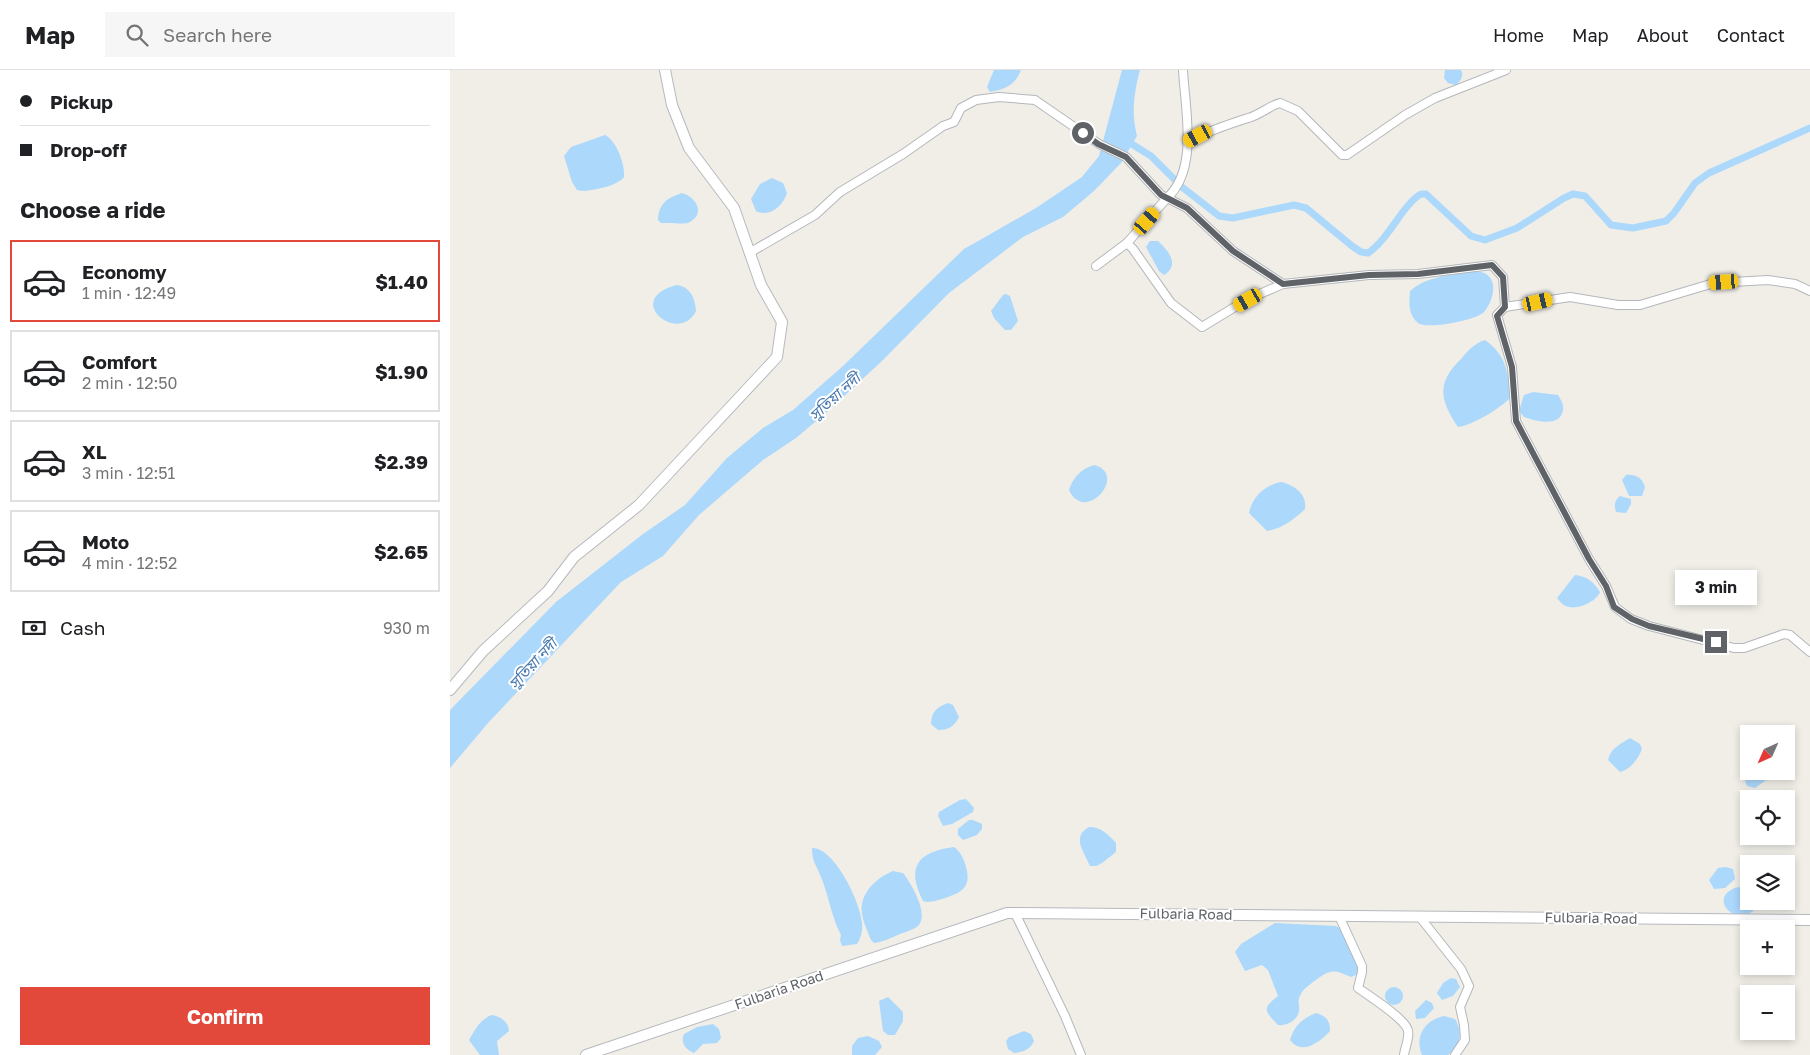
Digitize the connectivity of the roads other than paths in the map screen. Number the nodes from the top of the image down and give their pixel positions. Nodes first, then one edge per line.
1 (665, 70) edge
2 (1183, 70) edge
3 (1506, 70) edge
4 (1187, 142) junction
5 (1167, 198) junction
6 (1127, 243) junction
7 (749, 253) junction
8 (1096, 266) dead end
9 (1283, 284) junction
10 (1810, 290) edge
11 (1505, 307) junction
12 (1810, 652) edge
13 (450, 690) edge
14 (1015, 913) junction
15 (1340, 916) junction
16 (1419, 916) junction
17 (1810, 920) edge
18 (586, 1055) edge
19 (1081, 1055) edge
20 (1404, 1055) edge
21 (1455, 1055) edge

1 - 7 main road
2 - 4 street
3 - 4 street
4 - 5 street
5 - 6 street
5 - 7 street
5 - 9 street
6 - 8 street
6 - 9 street
7 - 13 main road
9 - 11 street
10 - 11 street
11 - 12 street
14 - 15 main road, Fulbaria Road
14 - 18 main road, Fulbaria Road
14 - 19 street
15 - 16 main road, Fulbaria Road
15 - 20 street
16 - 17 main road, Fulbaria Road
16 - 21 street

